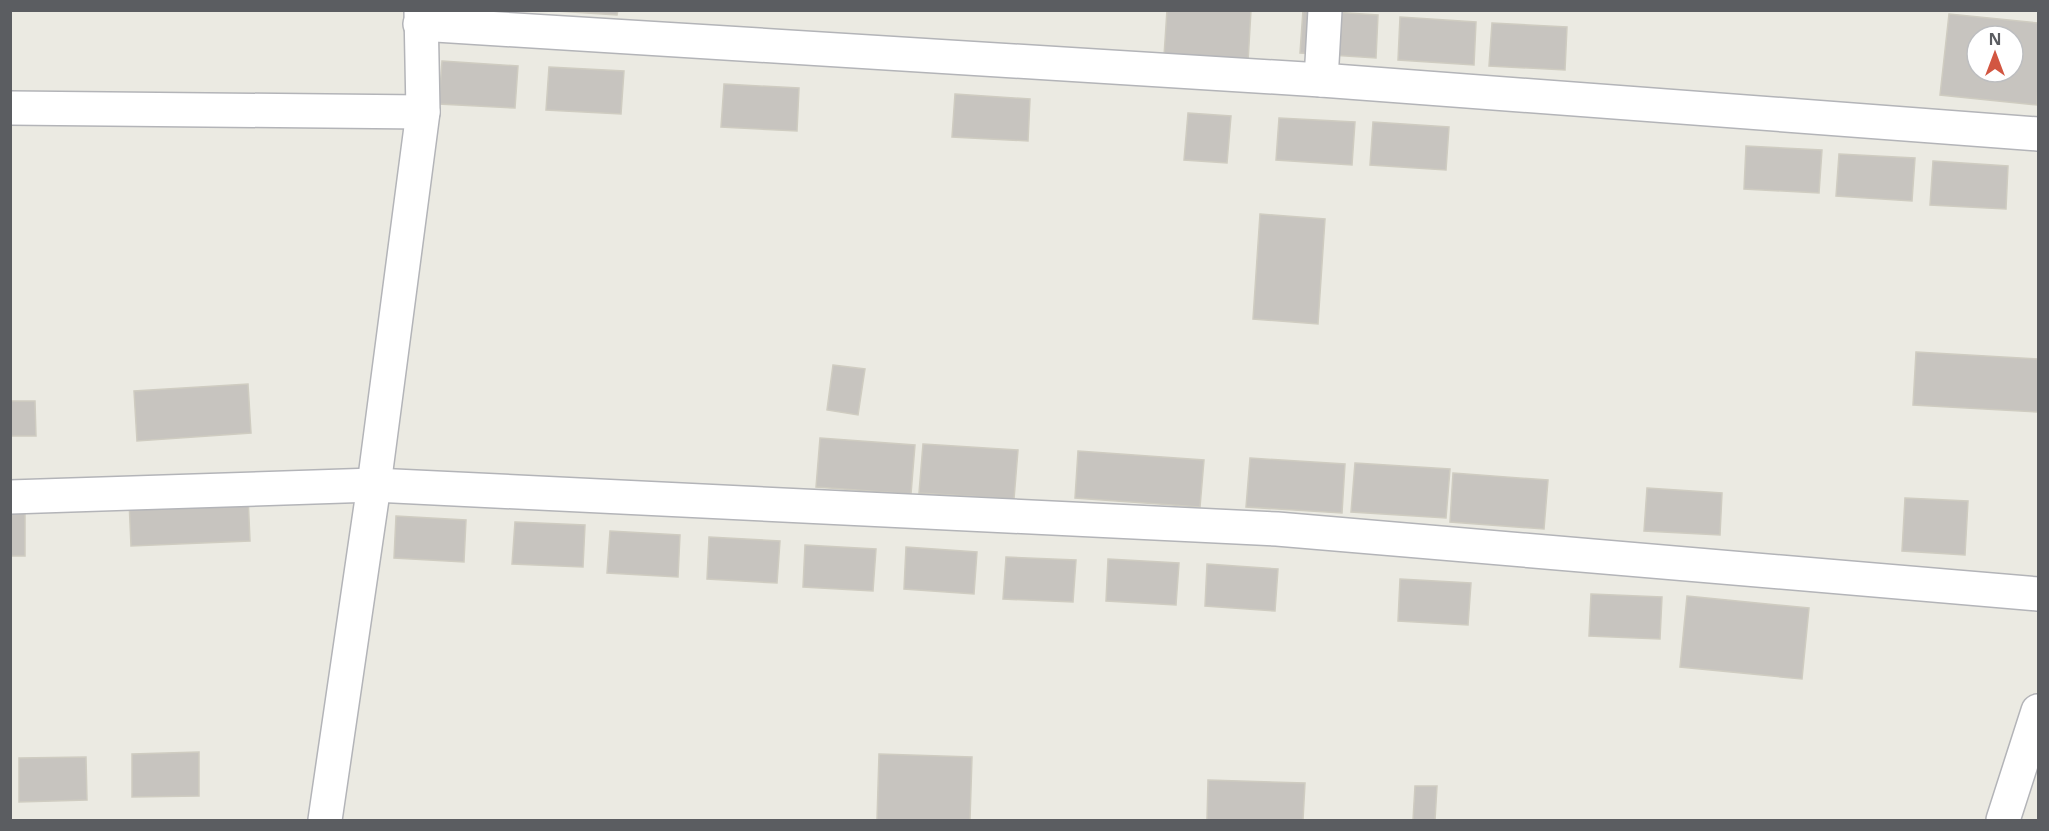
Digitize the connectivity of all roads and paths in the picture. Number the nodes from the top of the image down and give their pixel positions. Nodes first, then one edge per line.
1 (1325, 10) edge
2 (420, 17) edge
3 (1321, 80) junction
4 (10, 108) edge
5 (423, 112) junction
6 (2038, 134) edge
7 (374, 484) junction
8 (10, 497) edge
9 (2038, 594) edge
10 (2038, 711) edge
11 (325, 820) edge
12 (2003, 820) edge

1 - 3 street
2 - 3 street
2 - 5 street
3 - 6 street
4 - 5 street
5 - 7 street
7 - 8 street
7 - 9 street
7 - 11 street
10 - 12 street

